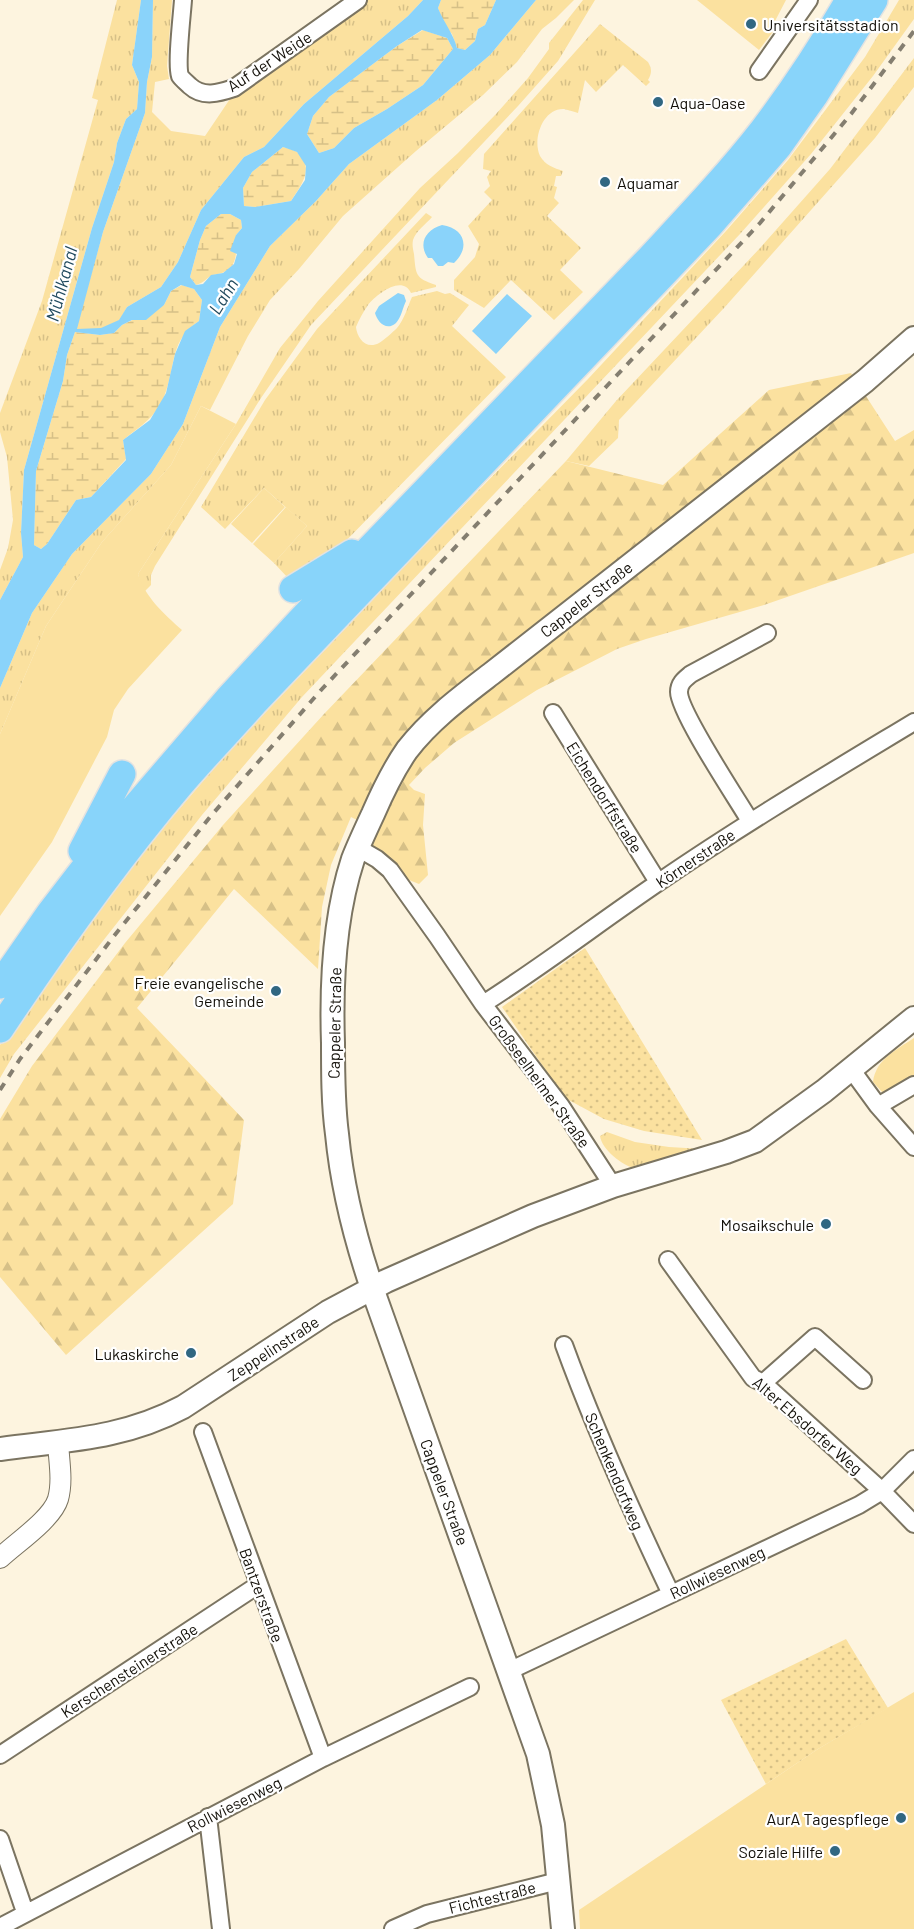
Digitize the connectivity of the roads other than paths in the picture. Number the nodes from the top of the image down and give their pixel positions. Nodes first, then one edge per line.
1 (183, 0) edge
2 (358, 0) edge
3 (808, 0) edge
4 (867, 2) edge
5 (759, 71) dead end
6 (914, 338) edge
7 (386, 532) junction
8 (293, 589) dead end
9 (767, 633) dead end
10 (553, 712) dead end
11 (914, 722) edge
12 (123, 774) dead end
13 (750, 821) junction
14 (362, 838) junction
15 (658, 882) junction
16 (50, 914) junction
17 (0, 985) edge
18 (483, 1005) junction
19 (914, 1018) edge
20 (0, 1029) edge
21 (851, 1069) junction
22 (914, 1085) edge
23 (878, 1106) junction
24 (914, 1147) edge
25 (613, 1186) junction
26 (668, 1260) dead end
27 (372, 1288) junction
28 (564, 1345) dead end
29 (862, 1380) dead end
30 (763, 1383) junction
31 (203, 1432) dead end
32 (58, 1443) junction
33 (0, 1449) edge
34 (914, 1459) edge
35 (882, 1491) junction
36 (914, 1524) edge
37 (0, 1558) edge
38 (258, 1585) junction
39 (670, 1594) junction
40 (510, 1671) junction
41 (470, 1687) dead end
42 (0, 1755) edge
43 (323, 1758) junction
44 (208, 1817) junction
45 (0, 1839) edge
46 (558, 1881) junction
47 (25, 1912) junction
48 (0, 1927) edge
49 (221, 1929) edge
50 (393, 1929) edge
51 (563, 1929) edge

1 - 2 street, Auf der Weide
3 - 5 street
4 - 7 highway
4 - 20 highway
6 - 14 main road, Cappeler Straße
7 - 8 highway
7 - 16 highway
9 - 13 street
10 - 15 street, Eichendorffstraße
11 - 13 street, Körnerstraße
12 - 16 highway
13 - 15 street, Körnerstraße
14 - 18 street, Großseelheimer Straße
14 - 27 main road, Cappeler Straße
15 - 18 street, Körnerstraße
16 - 17 highway
18 - 25 street, Großseelheimer Straße
19 - 21 main road
21 - 23 street
21 - 25 main road
22 - 23 street
23 - 24 street
25 - 27 main road, Zeppelinstraße
26 - 30 street, Alter Ebsdorfer Weg
27 - 32 main road, Zeppelinstraße
27 - 40 main road, Cappeler Straße
28 - 39 street, Schenkendorfweg
29 - 30 street
30 - 35 street, Alter Ebsdorfer Weg
31 - 38 street, Bantzerstraße
32 - 33 main road, Zeppelinstraße
32 - 37 street
34 - 35 street, Rollwiesenweg
35 - 36 street, Alter Ebsdorfer Weg
35 - 39 street, Rollwiesenweg
38 - 42 street, Kerschensteinerstraße
38 - 43 street, Bantzerstraße
39 - 40 street, Rollwiesenweg
40 - 46 main road, Cappeler Straße
41 - 43 street, Rollwiesenweg
43 - 44 street, Rollwiesenweg
44 - 47 street, Rollwiesenweg
44 - 49 street
45 - 47 street
46 - 50 street, Fichtestraße
46 - 51 main road, Cappeler Straße
47 - 48 street, Rollwiesenweg

